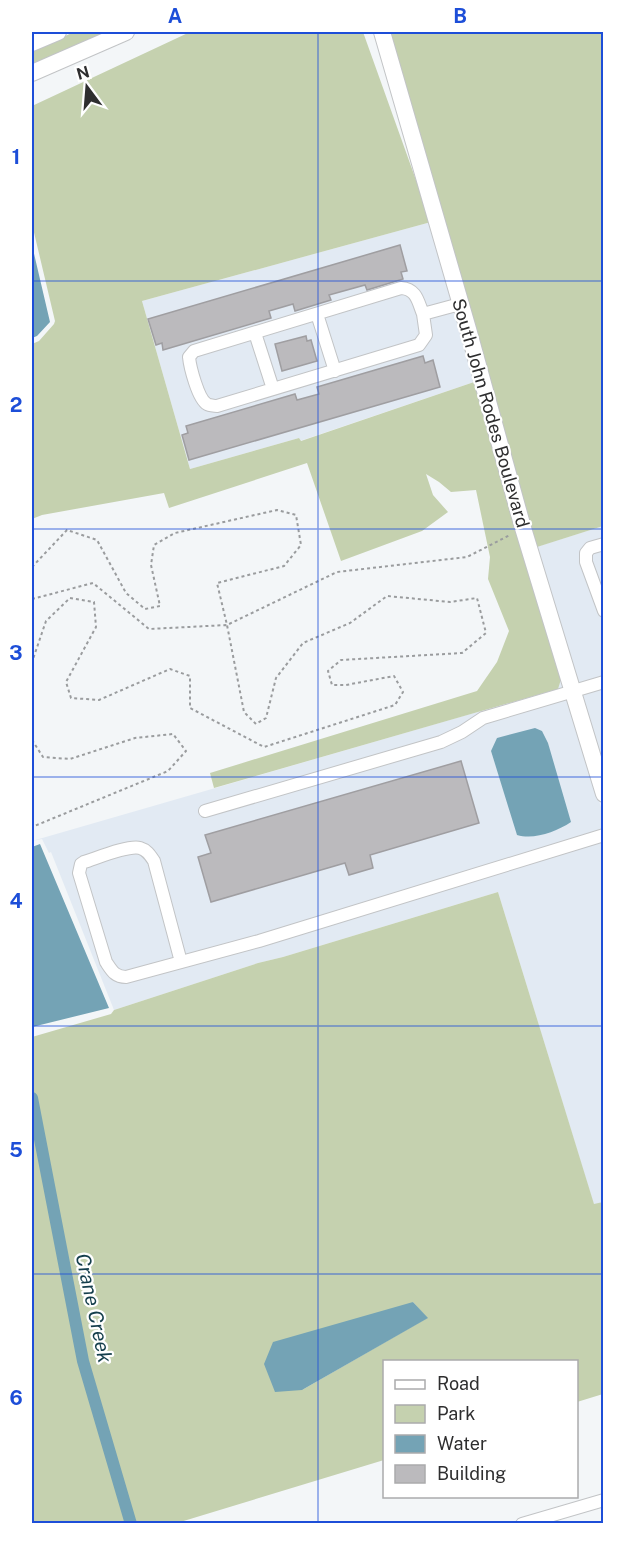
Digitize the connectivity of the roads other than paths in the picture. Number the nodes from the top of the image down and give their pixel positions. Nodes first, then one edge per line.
1 (58, 32) edge
2 (126, 32) edge
3 (382, 32) edge
4 (32, 44) edge
5 (32, 73) edge
6 (460, 303) junction
7 (317, 314) junction
8 (423, 314) junction
9 (255, 333) junction
10 (335, 370) junction
11 (273, 389) junction
12 (603, 544) edge
13 (603, 612) edge
14 (603, 682) edge
15 (573, 691) junction
16 (603, 794) edge
17 (205, 811) dead end
18 (603, 835) edge
19 (181, 962) junction
20 (603, 1500) edge
21 (522, 1524) edge

1 - 4 main road
2 - 5 main road
3 - 6 main road, South John Rodes Boulevard
6 - 8 street
6 - 15 main road, South John Rodes Boulevard
7 - 8 street
7 - 9 street
7 - 10 street
8 - 10 street
9 - 11 street
9 - 11 street
10 - 11 street
12 - 13 street
14 - 15 street
15 - 16 main road, South John Rodes Boulevard
15 - 17 street
18 - 19 street
19 - 19 street
20 - 21 street

